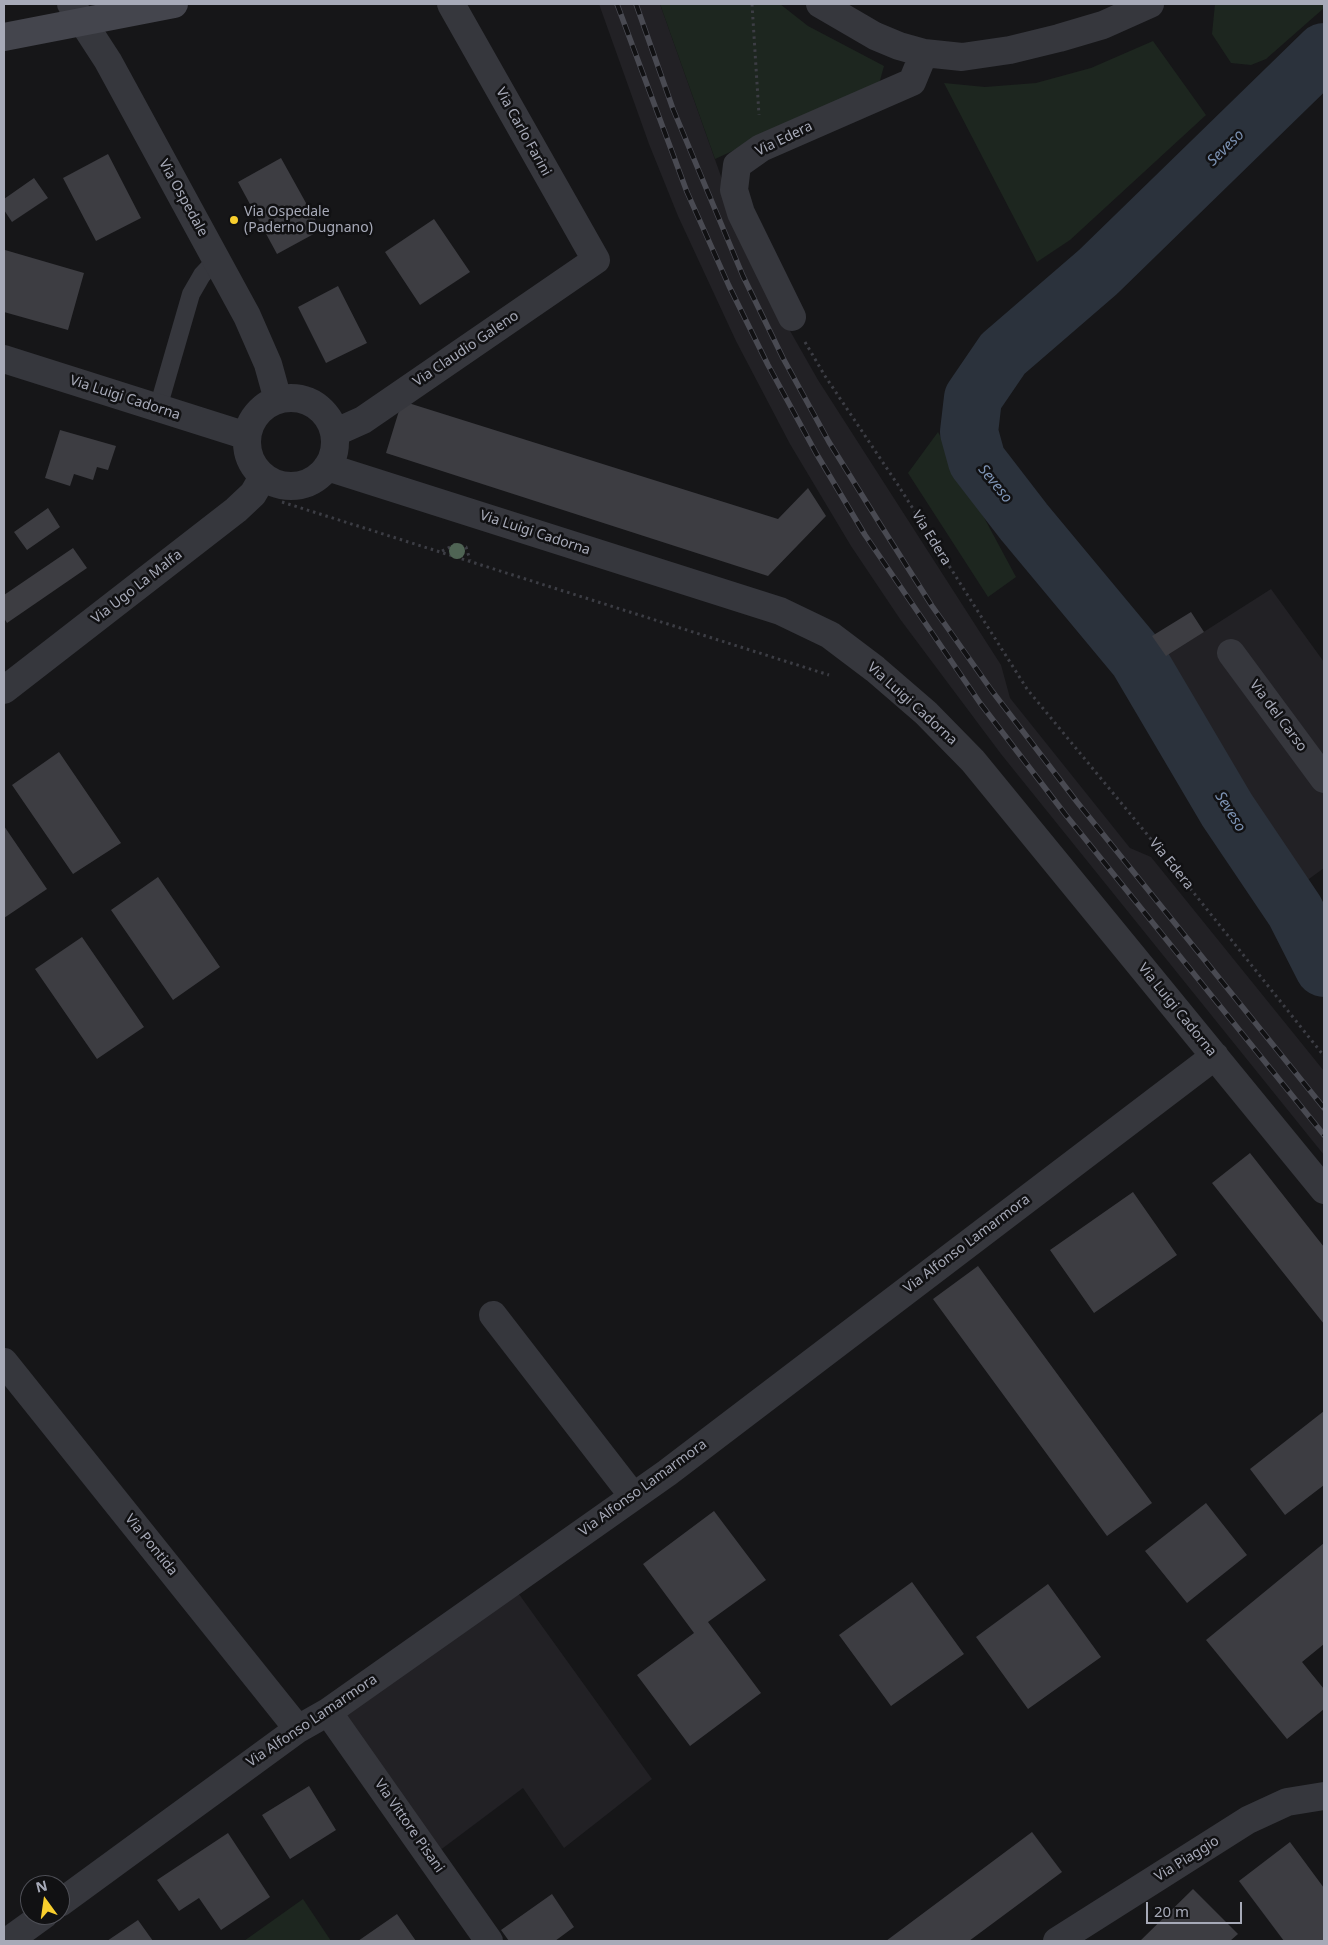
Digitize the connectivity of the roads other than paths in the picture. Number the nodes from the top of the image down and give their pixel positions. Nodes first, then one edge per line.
1 (174, 4) edge
2 (451, 4) edge
3 (820, 4) edge
4 (1150, 4) edge
5 (78, 13) edge
6 (4, 37) edge
7 (924, 53) junction
8 (216, 260) junction
9 (596, 260) joint
10 (792, 318) road end
11 (4, 359) edge
12 (278, 400) junction
13 (158, 408) junction
14 (334, 433) junction
15 (246, 436) junction
16 (327, 467) junction
17 (263, 477) junction
18 (1231, 654) dead end
19 (4, 690) edge
20 (1324, 779) edge
21 (1214, 1056) junction
22 (1324, 1190) edge
23 (494, 1315) dead end
24 (4, 1362) edge
25 (633, 1496) junction
26 (328, 1712) junction
27 (298, 1729) junction
28 (1324, 1796) edge
29 (70, 1896) edge
30 (30, 1925) edge
31 (8, 1941) edge
32 (489, 1941) edge
33 (1058, 1941) edge

1 - 5 main road
2 - 9 street, Via Carlo Farini
3 - 7 street
4 - 7 street
5 - 6 main road
5 - 8 street, Via Ospedale
7 - 10 street, Via Edera
8 - 12 street, Via Ospedale
8 - 13 lane
9 - 14 street, Via Claudio Galeno
11 - 13 street, Via Luigi Cadorna
12 - 14 street
12 - 15 street
13 - 15 street, Via Luigi Cadorna
14 - 16 street
15 - 17 street
16 - 17 street
16 - 21 street, Via Luigi Cadorna
17 - 19 street, Via Ugo La Malfa
18 - 20 street, Via del Carso
21 - 22 street, Via Luigi Cadorna
21 - 25 street, Via Alfonso Lamarmora
23 - 25 street
24 - 27 street, Via Pontida
25 - 26 street, Via Alfonso Lamarmora
26 - 27 street, Via Alfonso Lamarmora
26 - 32 street, Via Vittore Pisani
27 - 29 street, Via Alfonso Lamarmora
28 - 33 street, Via Piaggio
30 - 31 street

